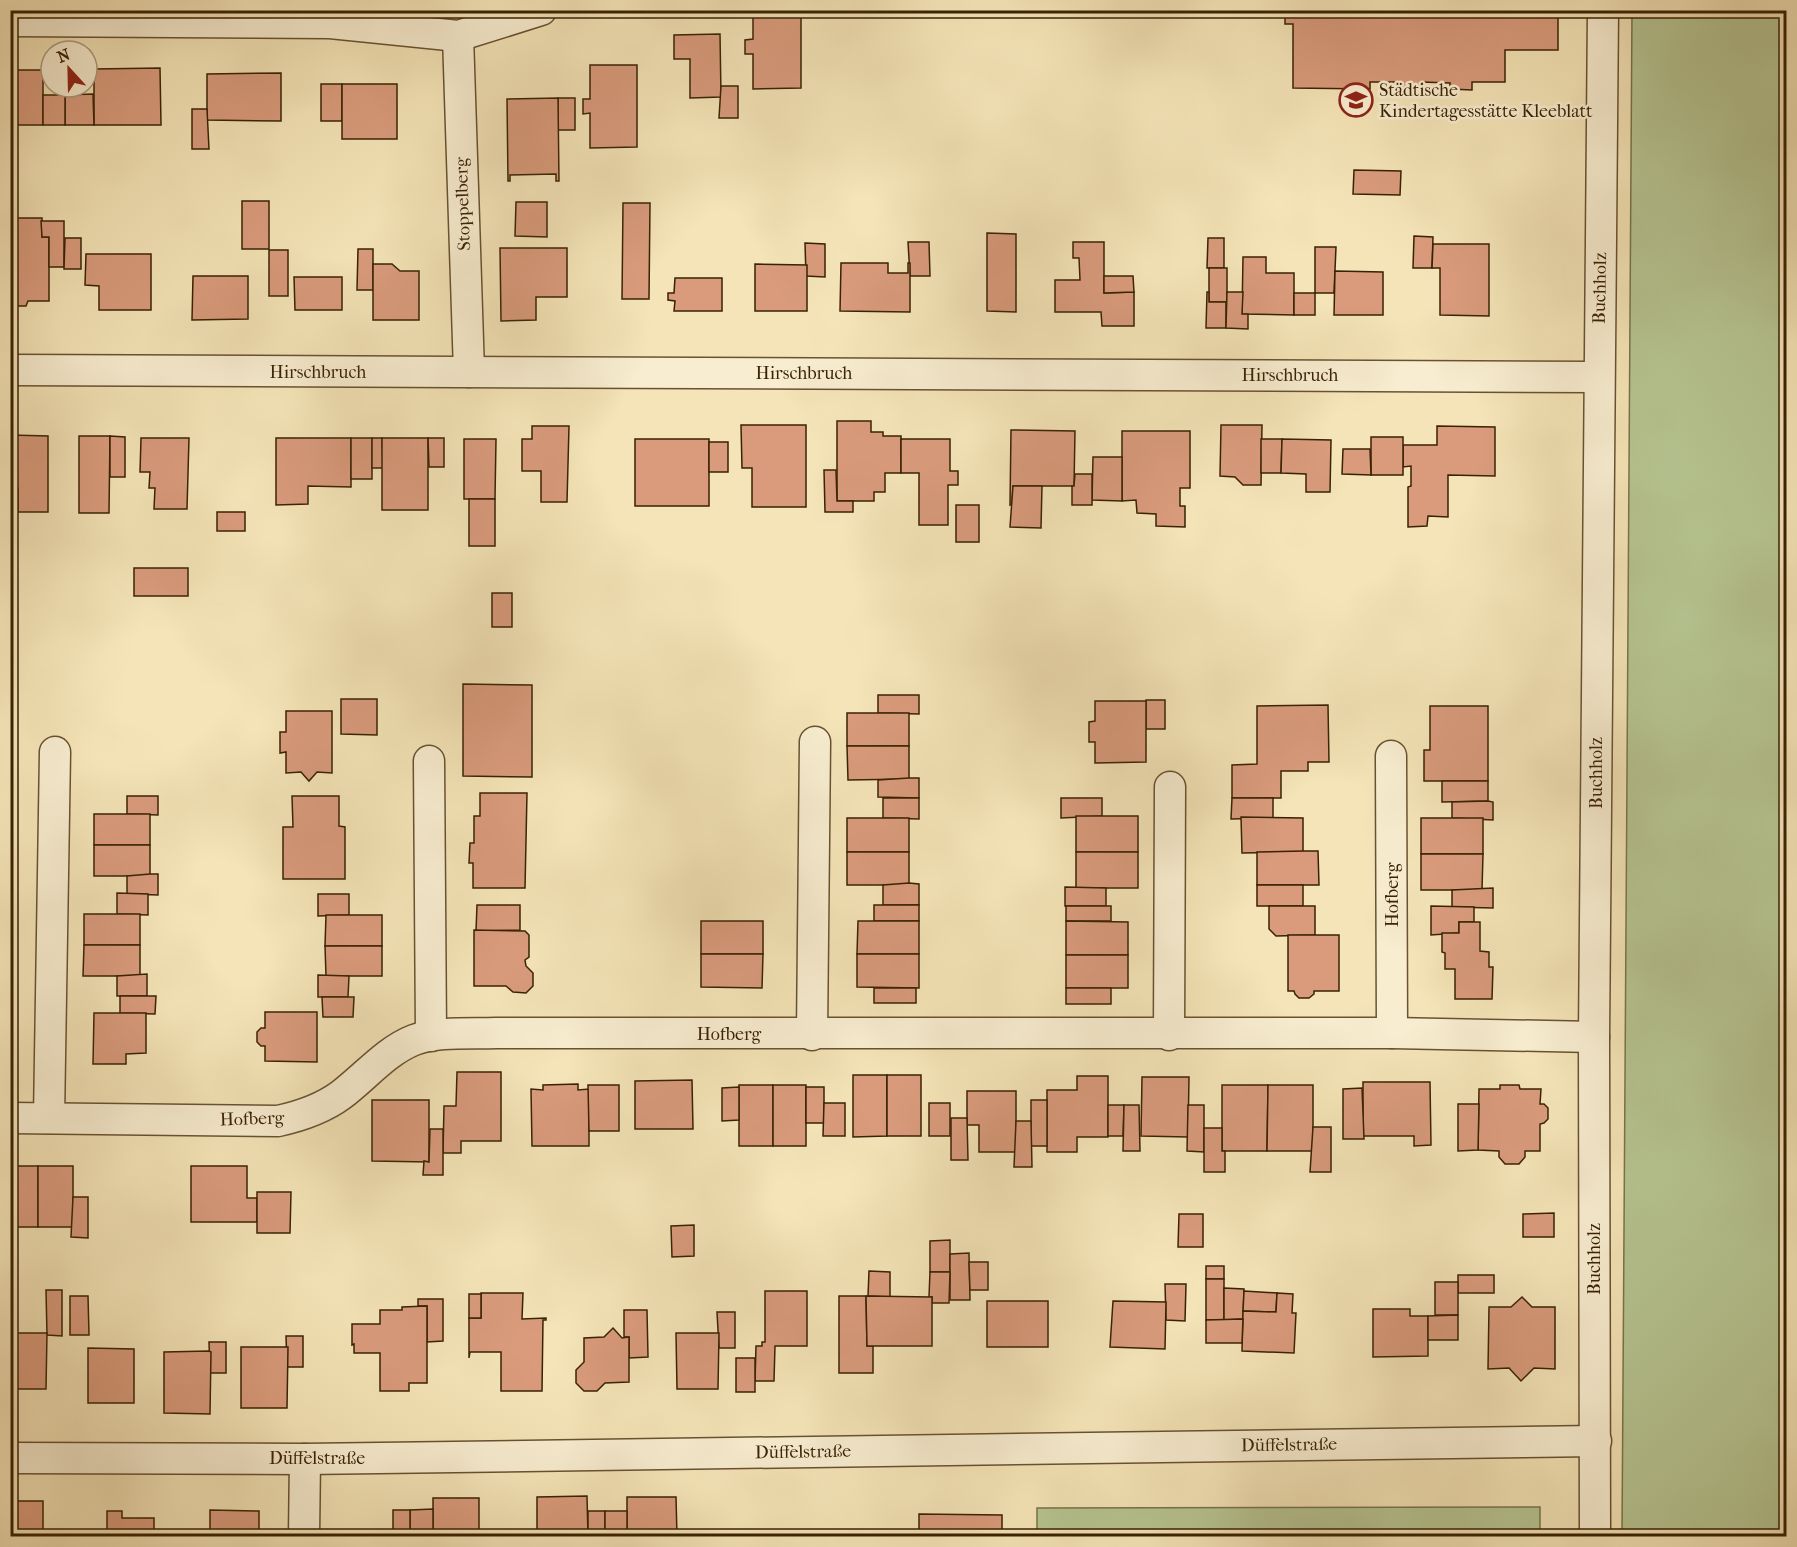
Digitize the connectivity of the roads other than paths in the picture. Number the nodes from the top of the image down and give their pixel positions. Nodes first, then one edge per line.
1 (542, 10) edge
2 (1603, 10) edge
3 (49, 16) edge
4 (330, 17) edge
5 (10, 21) edge
6 (458, 36) junction
7 (10, 370) edge
8 (469, 372) junction
9 (1598, 377) junction
10 (814, 742) dead end
11 (55, 752) dead end
12 (1391, 756) dead end
13 (429, 761) dead end
14 (1170, 787) dead end
15 (1392, 1033) junction
16 (812, 1035) junction
17 (1169, 1035) junction
18 (431, 1036) junction
19 (1594, 1037) junction
20 (10, 1118) edge
21 (49, 1118) junction
22 (1596, 1441) junction
23 (10, 1458) edge
24 (305, 1459) junction
25 (304, 1536) edge
26 (1595, 1536) edge

1 - 6 street
2 - 9 street, Buchholz
3 - 4 street
3 - 5 street
4 - 6 street
6 - 8 street, Stoppelberg
7 - 8 street, Hirschbruch
8 - 9 street, Hirschbruch
9 - 19 street, Buchholz
10 - 16 street
11 - 21 street
12 - 15 street, Hofberg
13 - 18 street
14 - 17 street
15 - 17 street, Hofberg
15 - 19 street, Hofberg
16 - 17 street, Hofberg
16 - 18 street, Hofberg
18 - 21 street, Hofberg
19 - 22 street, Buchholz
20 - 21 street, Hofberg
22 - 24 street, Düffelstraße
22 - 26 street, Buchholz
23 - 24 street, Düffelstraße
24 - 25 street

